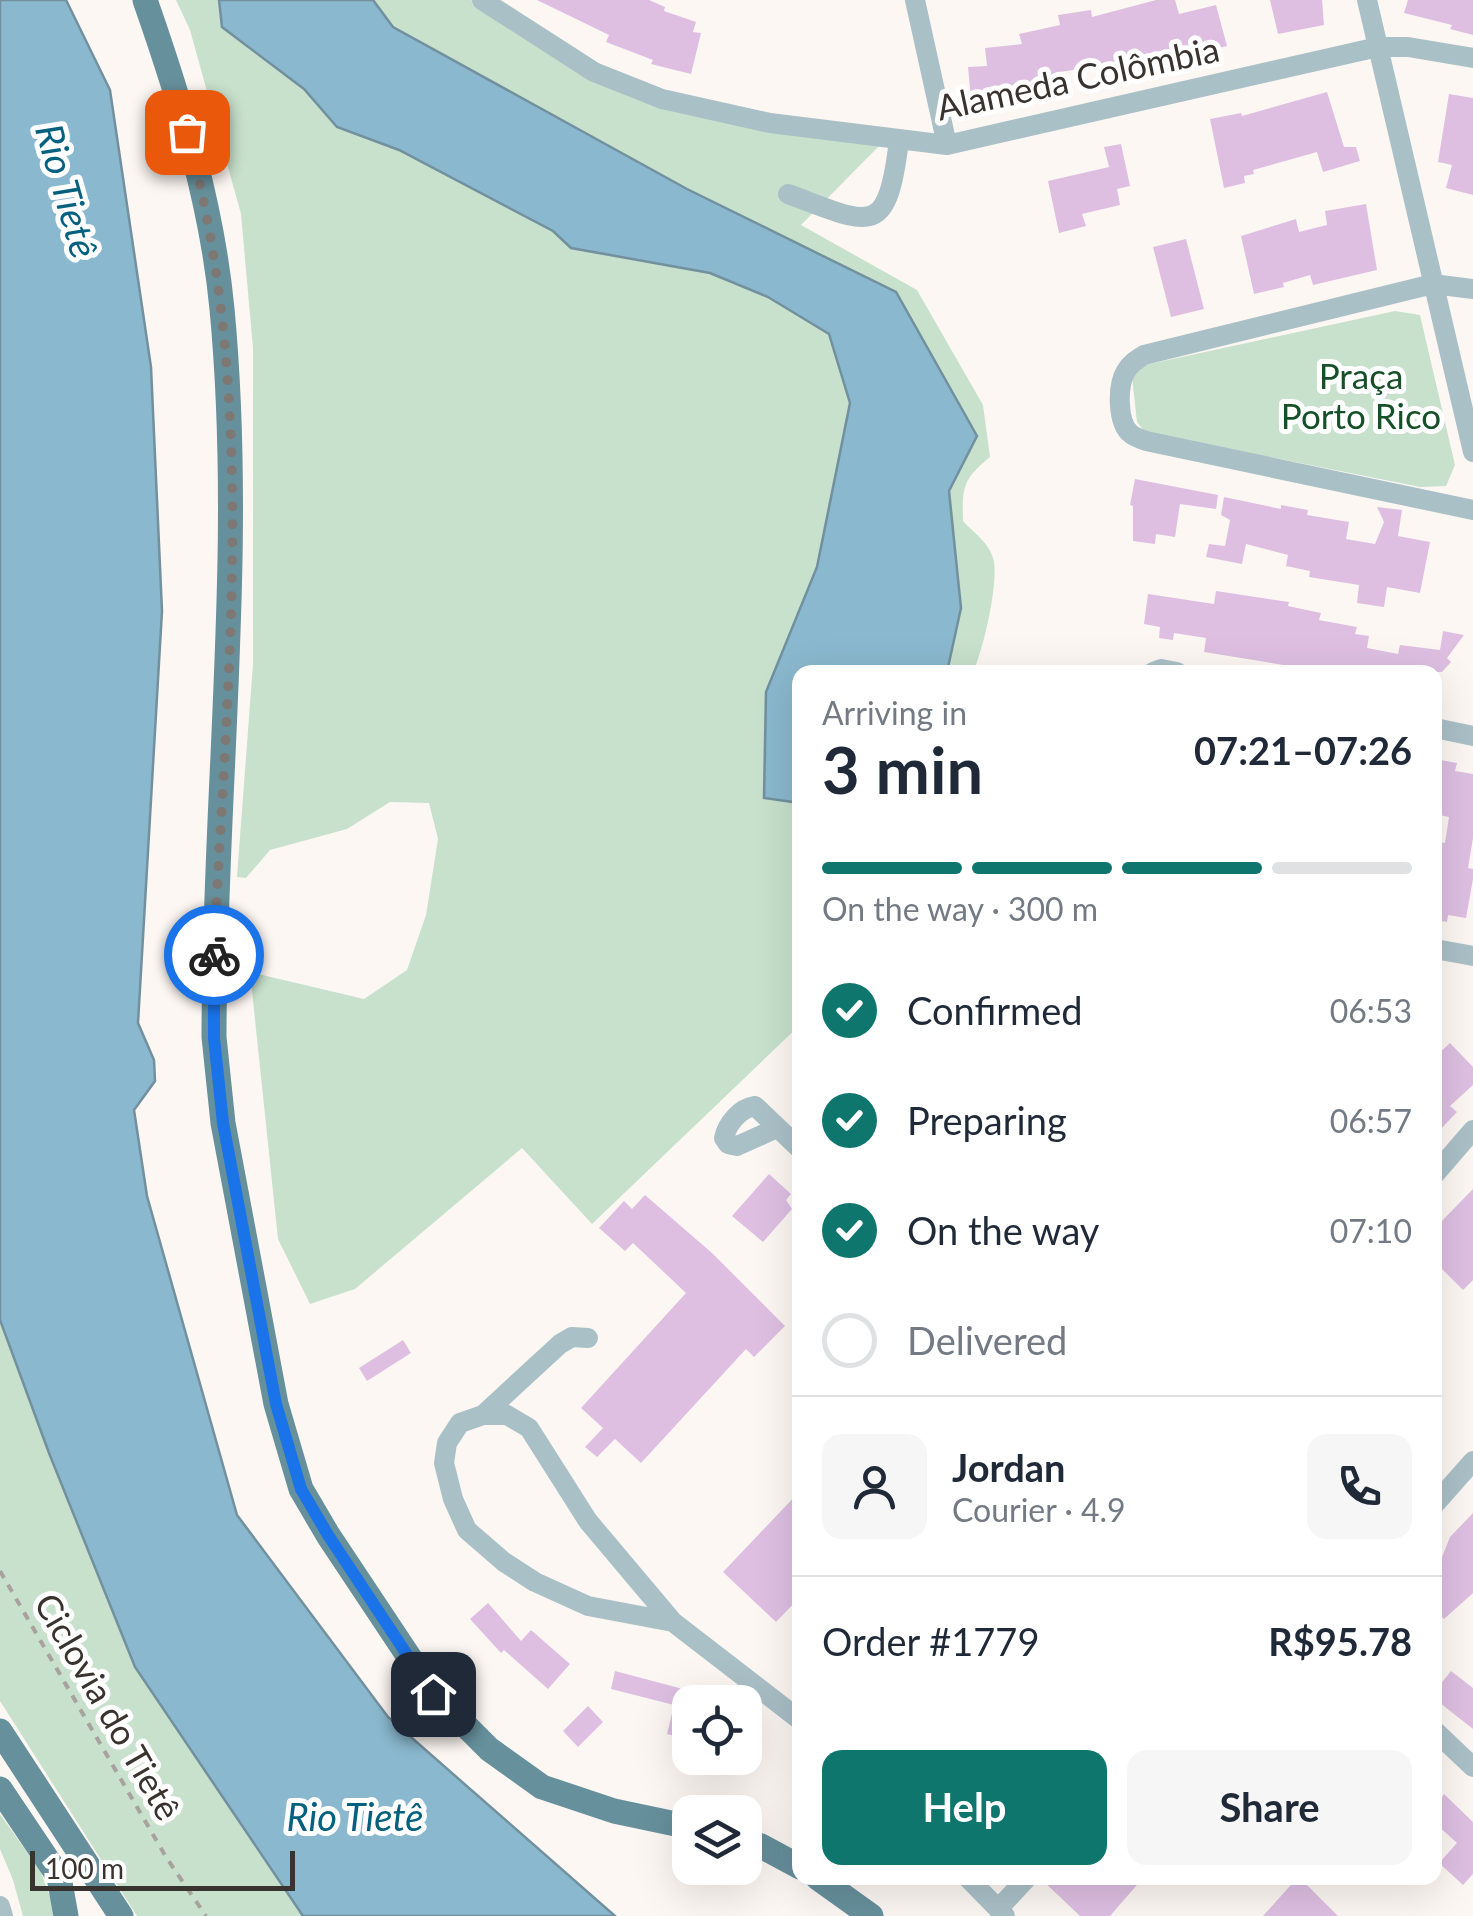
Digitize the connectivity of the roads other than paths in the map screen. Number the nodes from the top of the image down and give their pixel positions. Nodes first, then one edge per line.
1 (145, 0) edge
2 (482, 0) edge
3 (915, 0) edge
4 (1367, 0) edge
5 (1378, 47) junction
6 (1473, 58) edge
7 (898, 140) junction
8 (948, 145) junction
9 (788, 194) dead end
10 (1433, 284) junction
11 (1473, 289) edge
12 (1473, 452) edge
13 (1473, 510) edge
14 (1442, 729) edge
15 (1473, 736) edge
16 (1442, 949) edge
17 (1473, 956) edge
18 (777, 1128) dead end
19 (1473, 1130) edge
20 (792, 1142) edge
21 (1442, 1166) edge
22 (588, 1338) dead end
23 (483, 1415) junction
24 (1473, 1461) edge
25 (1442, 1496) edge
26 (673, 1622) junction
27 (792, 1714) edge
28 (0, 1731) edge
29 (1442, 1738) edge
30 (1473, 1767) edge
31 (0, 1789) edge
32 (672, 1822) edge
33 (762, 1847) edge
34 (792, 1863) edge
35 (59, 1877) junction
36 (828, 1885) edge
37 (975, 1885) edge
38 (1021, 1885) edge
39 (0, 1906) edge
40 (1002, 1912) edge
41 (3, 1916) edge
42 (66, 1916) edge
43 (86, 1916) edge
44 (120, 1916) edge
45 (871, 1916) edge

1 - 32 main road
2 - 7 street, Alameda Colômbia
3 - 8 street
4 - 5 street
5 - 6 street, Alameda Colômbia
5 - 8 street, Alameda Colômbia
5 - 10 street
7 - 8 street, Alameda Colômbia
7 - 9 street
10 - 11 street
10 - 12 street
10 - 13 street
14 - 15 street
16 - 17 street
18 - 20 street
19 - 21 street
22 - 23 street
23 - 26 street
23 - 26 street
24 - 25 street
26 - 27 street
28 - 44 main road
29 - 30 street
31 - 35 main road
33 - 34 main road
35 - 42 main road
35 - 43 main road
36 - 45 main road
37 - 40 street
38 - 40 street
39 - 41 street

